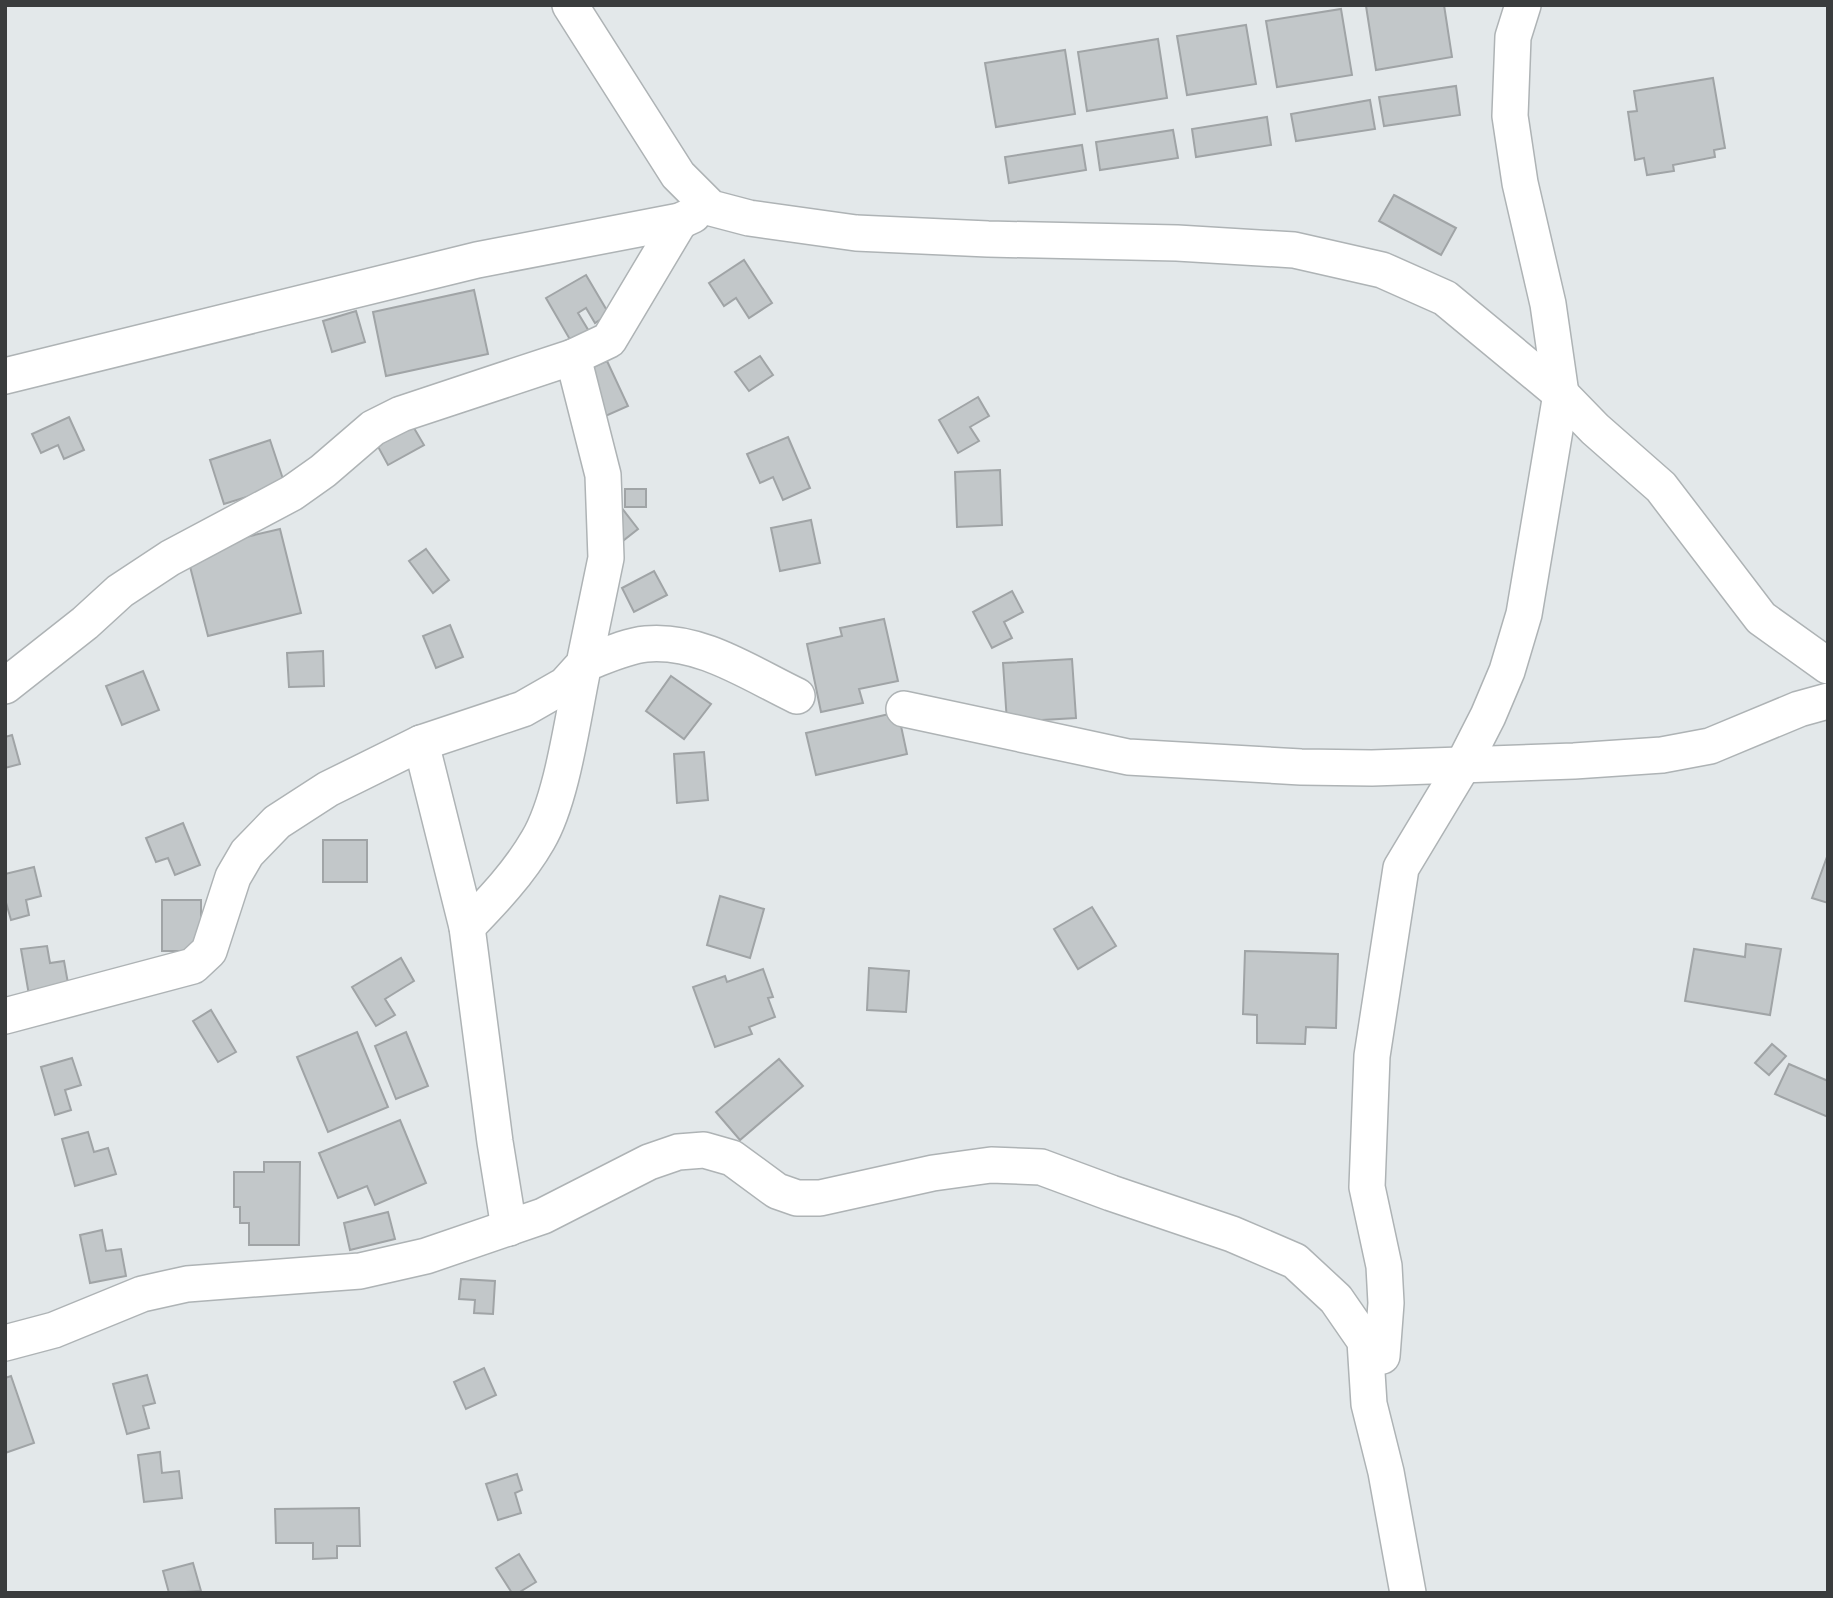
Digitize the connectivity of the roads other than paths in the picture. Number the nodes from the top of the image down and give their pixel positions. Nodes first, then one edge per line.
1 (570, 5) edge
2 (1523, 5) edge
3 (695, 215) junction
4 (573, 357) junction
5 (5, 376) edge
6 (1561, 394) junction
7 (584, 664) junction
8 (1828, 666) edge
9 (5, 686) edge
10 (797, 696) dead end
11 (1828, 701) edge
12 (904, 709) dead end
13 (421, 743) junction
14 (1463, 765) junction
15 (467, 927) junction
16 (5, 1016) edge
17 (509, 1228) junction
18 (8, 1338) edge
19 (1382, 1356) dead end
20 (1408, 1593) edge

1 - 3 street
2 - 6 street
3 - 4 street
3 - 5 street
3 - 6 street
4 - 7 street
4 - 9 street
6 - 8 street
6 - 14 street
7 - 10 street
7 - 13 street
7 - 15 street
11 - 14 street
12 - 14 street
13 - 15 street
13 - 16 street
14 - 19 street
15 - 17 street
17 - 18 street
17 - 20 street

